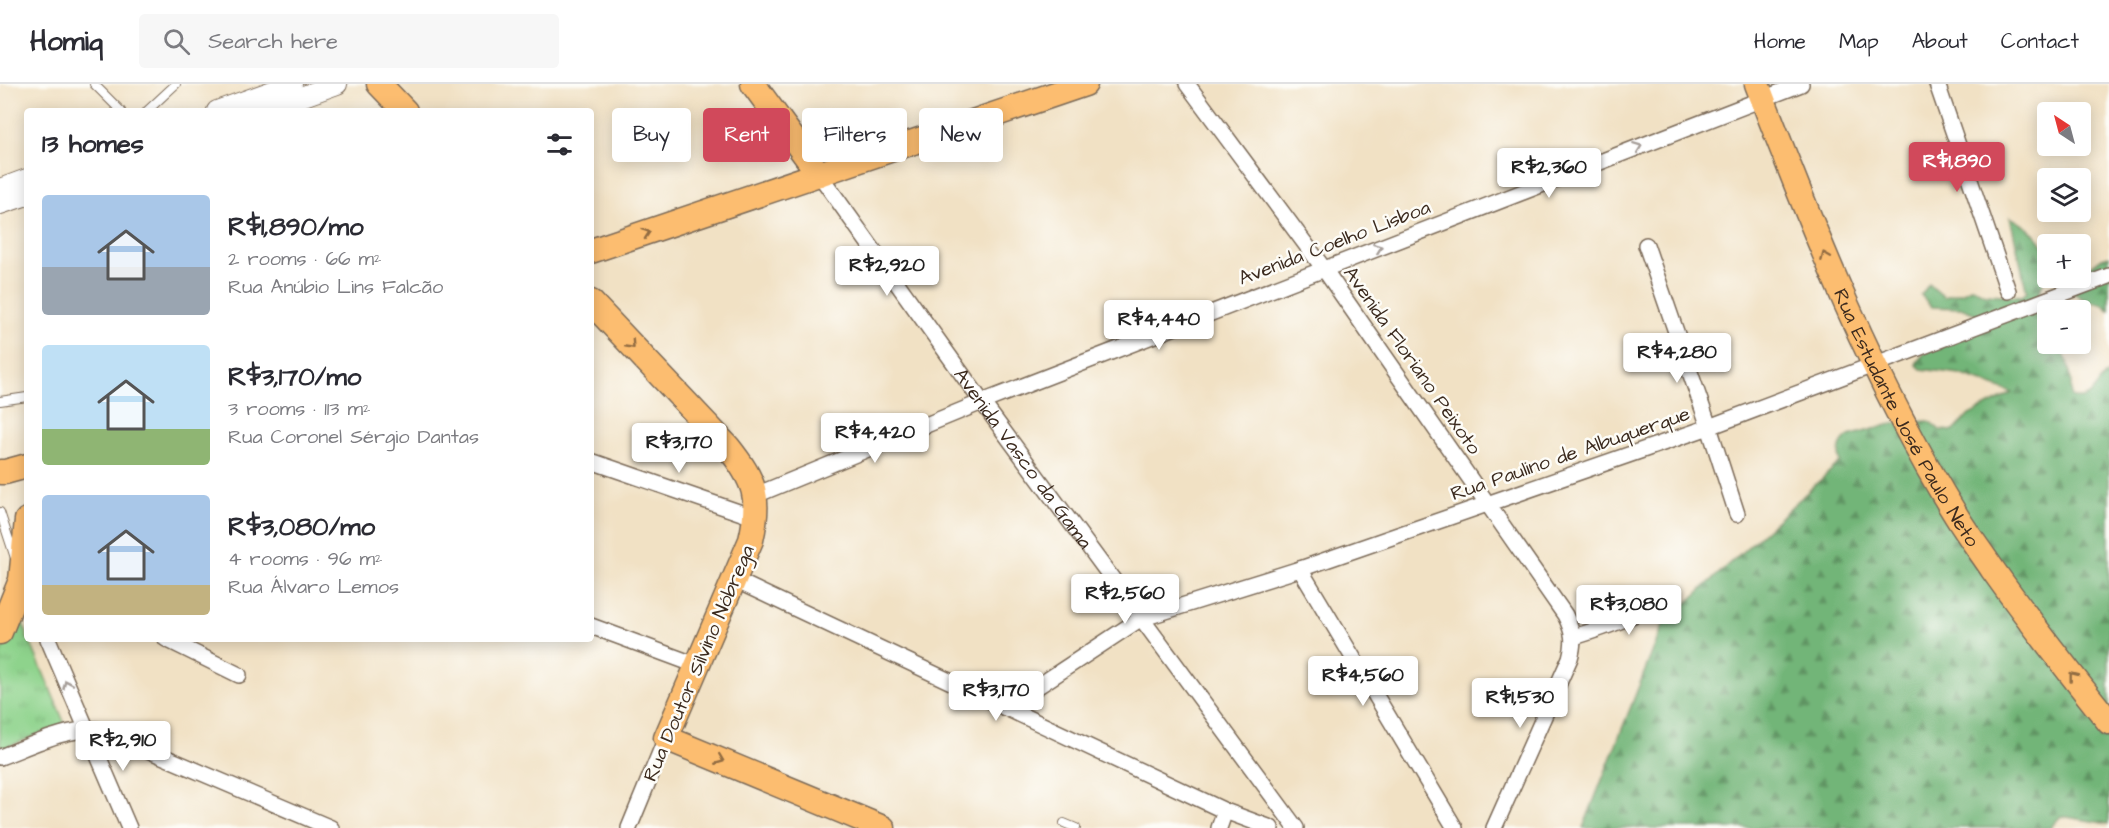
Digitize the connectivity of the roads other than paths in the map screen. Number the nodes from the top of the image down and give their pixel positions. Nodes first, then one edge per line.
1 (94, 84) edge
2 (176, 84) edge
3 (292, 84) edge
4 (337, 84) edge
5 (379, 84) edge
6 (753, 84) edge
7 (1085, 84) edge
8 (1187, 84) edge
9 (1800, 84) edge
10 (1937, 84) edge
11 (1760, 91) edge
12 (118, 108) edge
13 (150, 108) edge
14 (225, 108) edge
15 (270, 108) edge
16 (402, 108) edge
17 (819, 174) junction
18 (24, 180) edge
19 (0, 189) edge
20 (24, 196) edge
21 (0, 204) edge
22 (1646, 245) dead end
23 (594, 250) edge
24 (1324, 269) junction
25 (2109, 276) edge
26 (2008, 291) dead end
27 (594, 305) edge
28 (1873, 364) junction
29 (24, 397) edge
30 (0, 401) edge
31 (982, 402) junction
32 (1709, 427) junction
33 (594, 462) edge
34 (24, 467) edge
35 (0, 472) edge
36 (1488, 504) junction
37 (756, 507) junction
38 (0, 512) edge
39 (1737, 514) dead end
40 (1300, 569) junction
41 (24, 576) edge
42 (735, 580) junction
43 (24, 581) edge
44 (1666, 596) dead end
45 (1140, 619) junction
46 (594, 627) edge
47 (0, 632) edge
48 (1574, 638) junction
49 (49, 642) edge
50 (172, 642) edge
51 (696, 665) junction
52 (239, 675) dead end
53 (1005, 708) junction
54 (2109, 722) edge
55 (87, 728) junction
56 (666, 738) junction
57 (0, 757) edge
58 (1225, 811) junction
59 (1064, 823) dead end
60 (129, 828) edge
61 (331, 828) edge
62 (629, 828) edge
63 (883, 828) edge
64 (1077, 828) edge
65 (1218, 828) edge
66 (1271, 828) edge
67 (1296, 828) edge
68 (1455, 828) edge
69 (1494, 828) edge

1 - 12 lane
2 - 13 lane
3 - 14 street
4 - 15 street
5 - 16 main road
6 - 17 main road, Avenida Vasco da Gama
7 - 17 main road
8 - 24 street, Avenida Floriano Peixoto
9 - 11 street, Avenida Coelho Lisboa
10 - 26 street
24 -> 11 street, Avenida Coelho Lisboa
28 -> 11 main road, Rua Estudante José Paulo Neto
23 -> 17 main road
17 - 31 street, Avenida Vasco da Gama
18 - 19 street
20 - 21 street
22 - 32 street
24 - 31 street, Avenida Coelho Lisboa
24 - 36 street, Avenida Floriano Peixoto
25 - 28 street, Rua Paulino de Albuquerque
27 -> 37 main road
28 - 32 street, Rua Paulino de Albuquerque
54 -> 28 main road, Rua Estudante José Paulo Neto
29 - 30 lane
31 - 37 street, Avenida Coelho Lisboa
31 - 45 street, Avenida Vasco da Gama
32 - 36 street, Rua Paulino de Albuquerque
32 - 39 street
33 - 37 street
34 - 35 main road
36 - 40 street, Rua Paulino de Albuquerque
36 - 48 street, Avenida Floriano Peixoto
37 - 42 main road, Rua Doutor Silvino Nóbrega
38 - 41 lane
40 - 45 street, Rua Paulino de Albuquerque
40 - 68 street
42 - 51 main road, Rua Doutor Silvino Nóbrega
42 - 53 street
43 - 47 main road
44 - 48 street
45 - 53 street, Rua Paulino de Albuquerque
45 - 67 street, Avenida Vasco da Gama
46 - 51 street
48 - 69 street
55 -> 49 street
50 - 52 street
51 - 56 main road, Rua Doutor Silvino Nóbrega
53 - 58 street
55 - 57 street
55 - 60 street
55 - 61 street
56 - 62 street, Rua Doutor Silvino Nóbrega
56 -> 63 main road
58 - 65 street
58 - 66 street
59 - 64 lane

